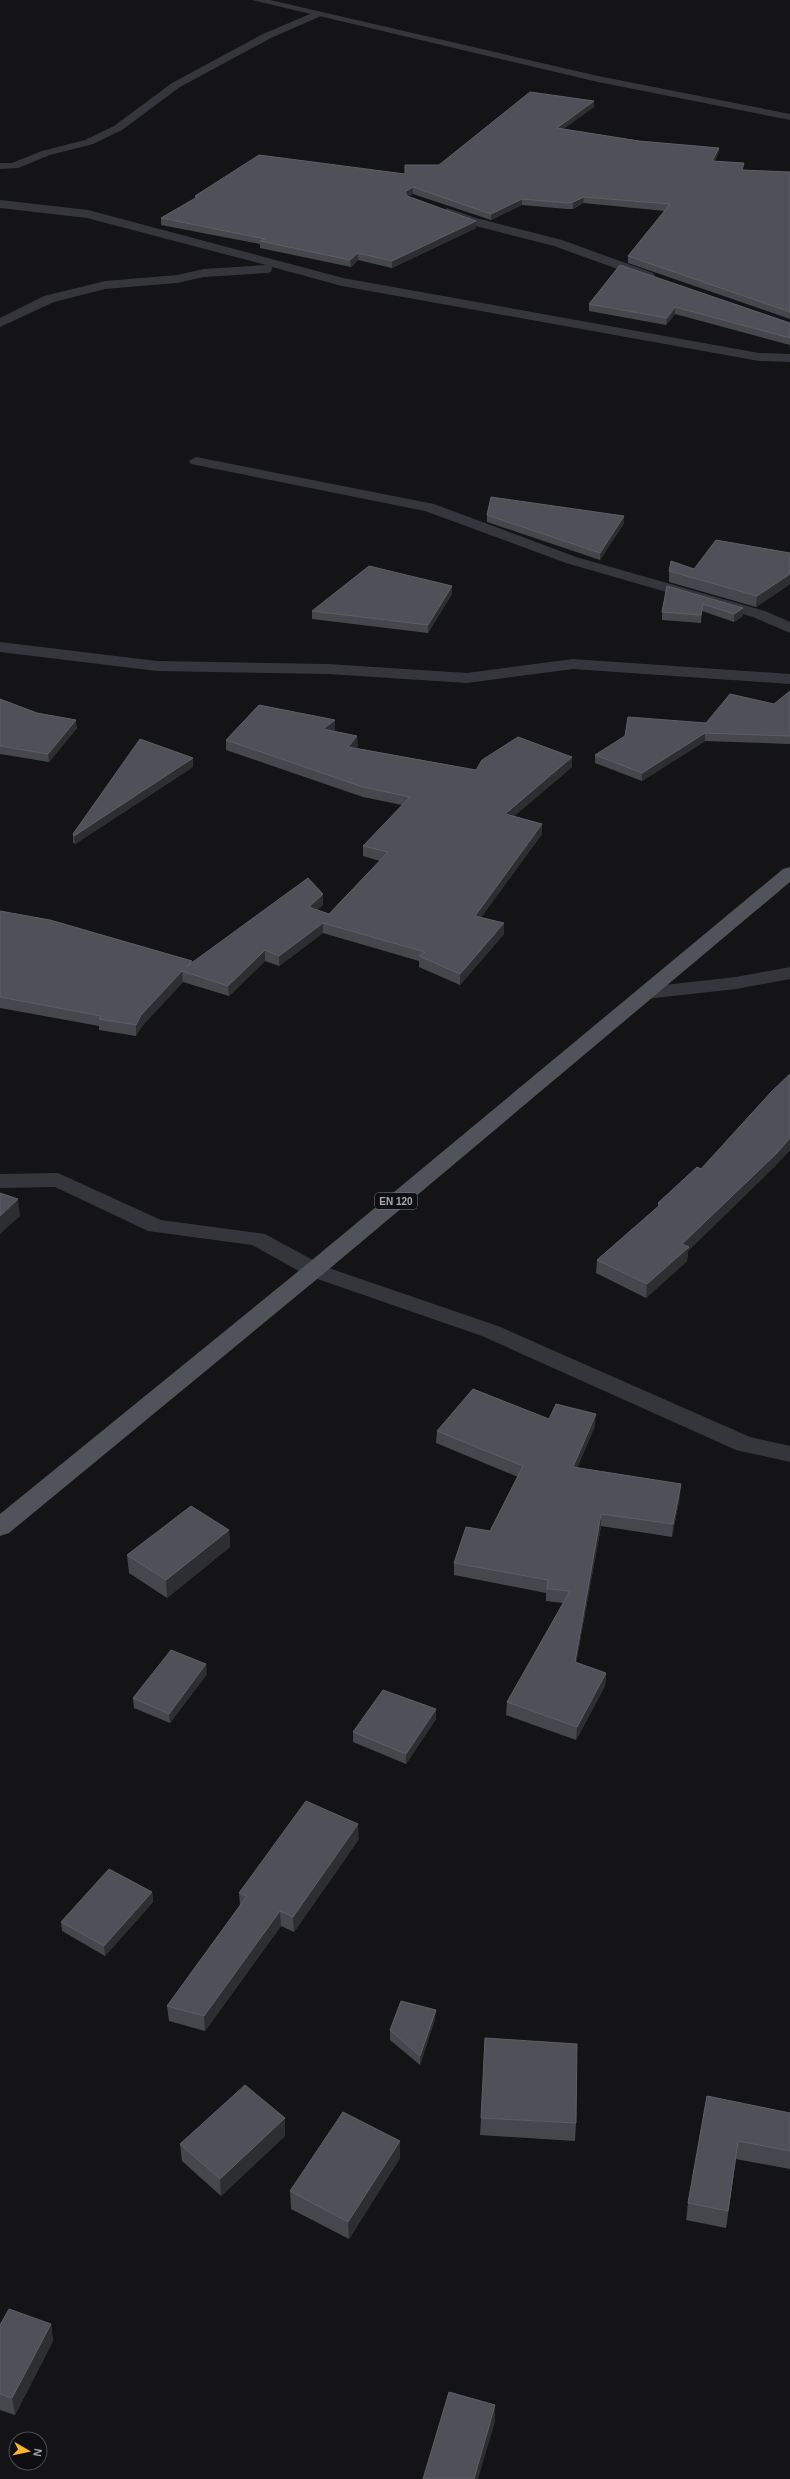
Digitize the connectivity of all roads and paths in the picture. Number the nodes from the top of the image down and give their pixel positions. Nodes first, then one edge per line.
1 (257, 0) edge
2 (317, 14) junction
3 (790, 117) edge
4 (0, 166) edge
5 (0, 204) edge
6 (434, 208) edge
7 (282, 268) junction
8 (658, 280) edge
9 (0, 323) edge
10 (790, 358) edge
11 (196, 461) dead end
12 (790, 628) edge
13 (0, 647) edge
14 (790, 679) edge
15 (790, 873) edge
16 (790, 973) edge
17 (646, 993) junction
18 (0, 1181) edge
19 (314, 1270) junction
20 (790, 1454) edge
21 (0, 1527) edge

1 - 2 street
2 - 3 street
2 - 4 street
5 - 7 street
6 - 8 street
7 - 9 street
7 - 10 street
11 - 12 street
13 - 14 street
15 - 17 main road, EN 120
16 - 17 street
17 - 19 main road, EN 120
18 - 19 street
19 - 20 street
19 - 21 main road, EN 120

